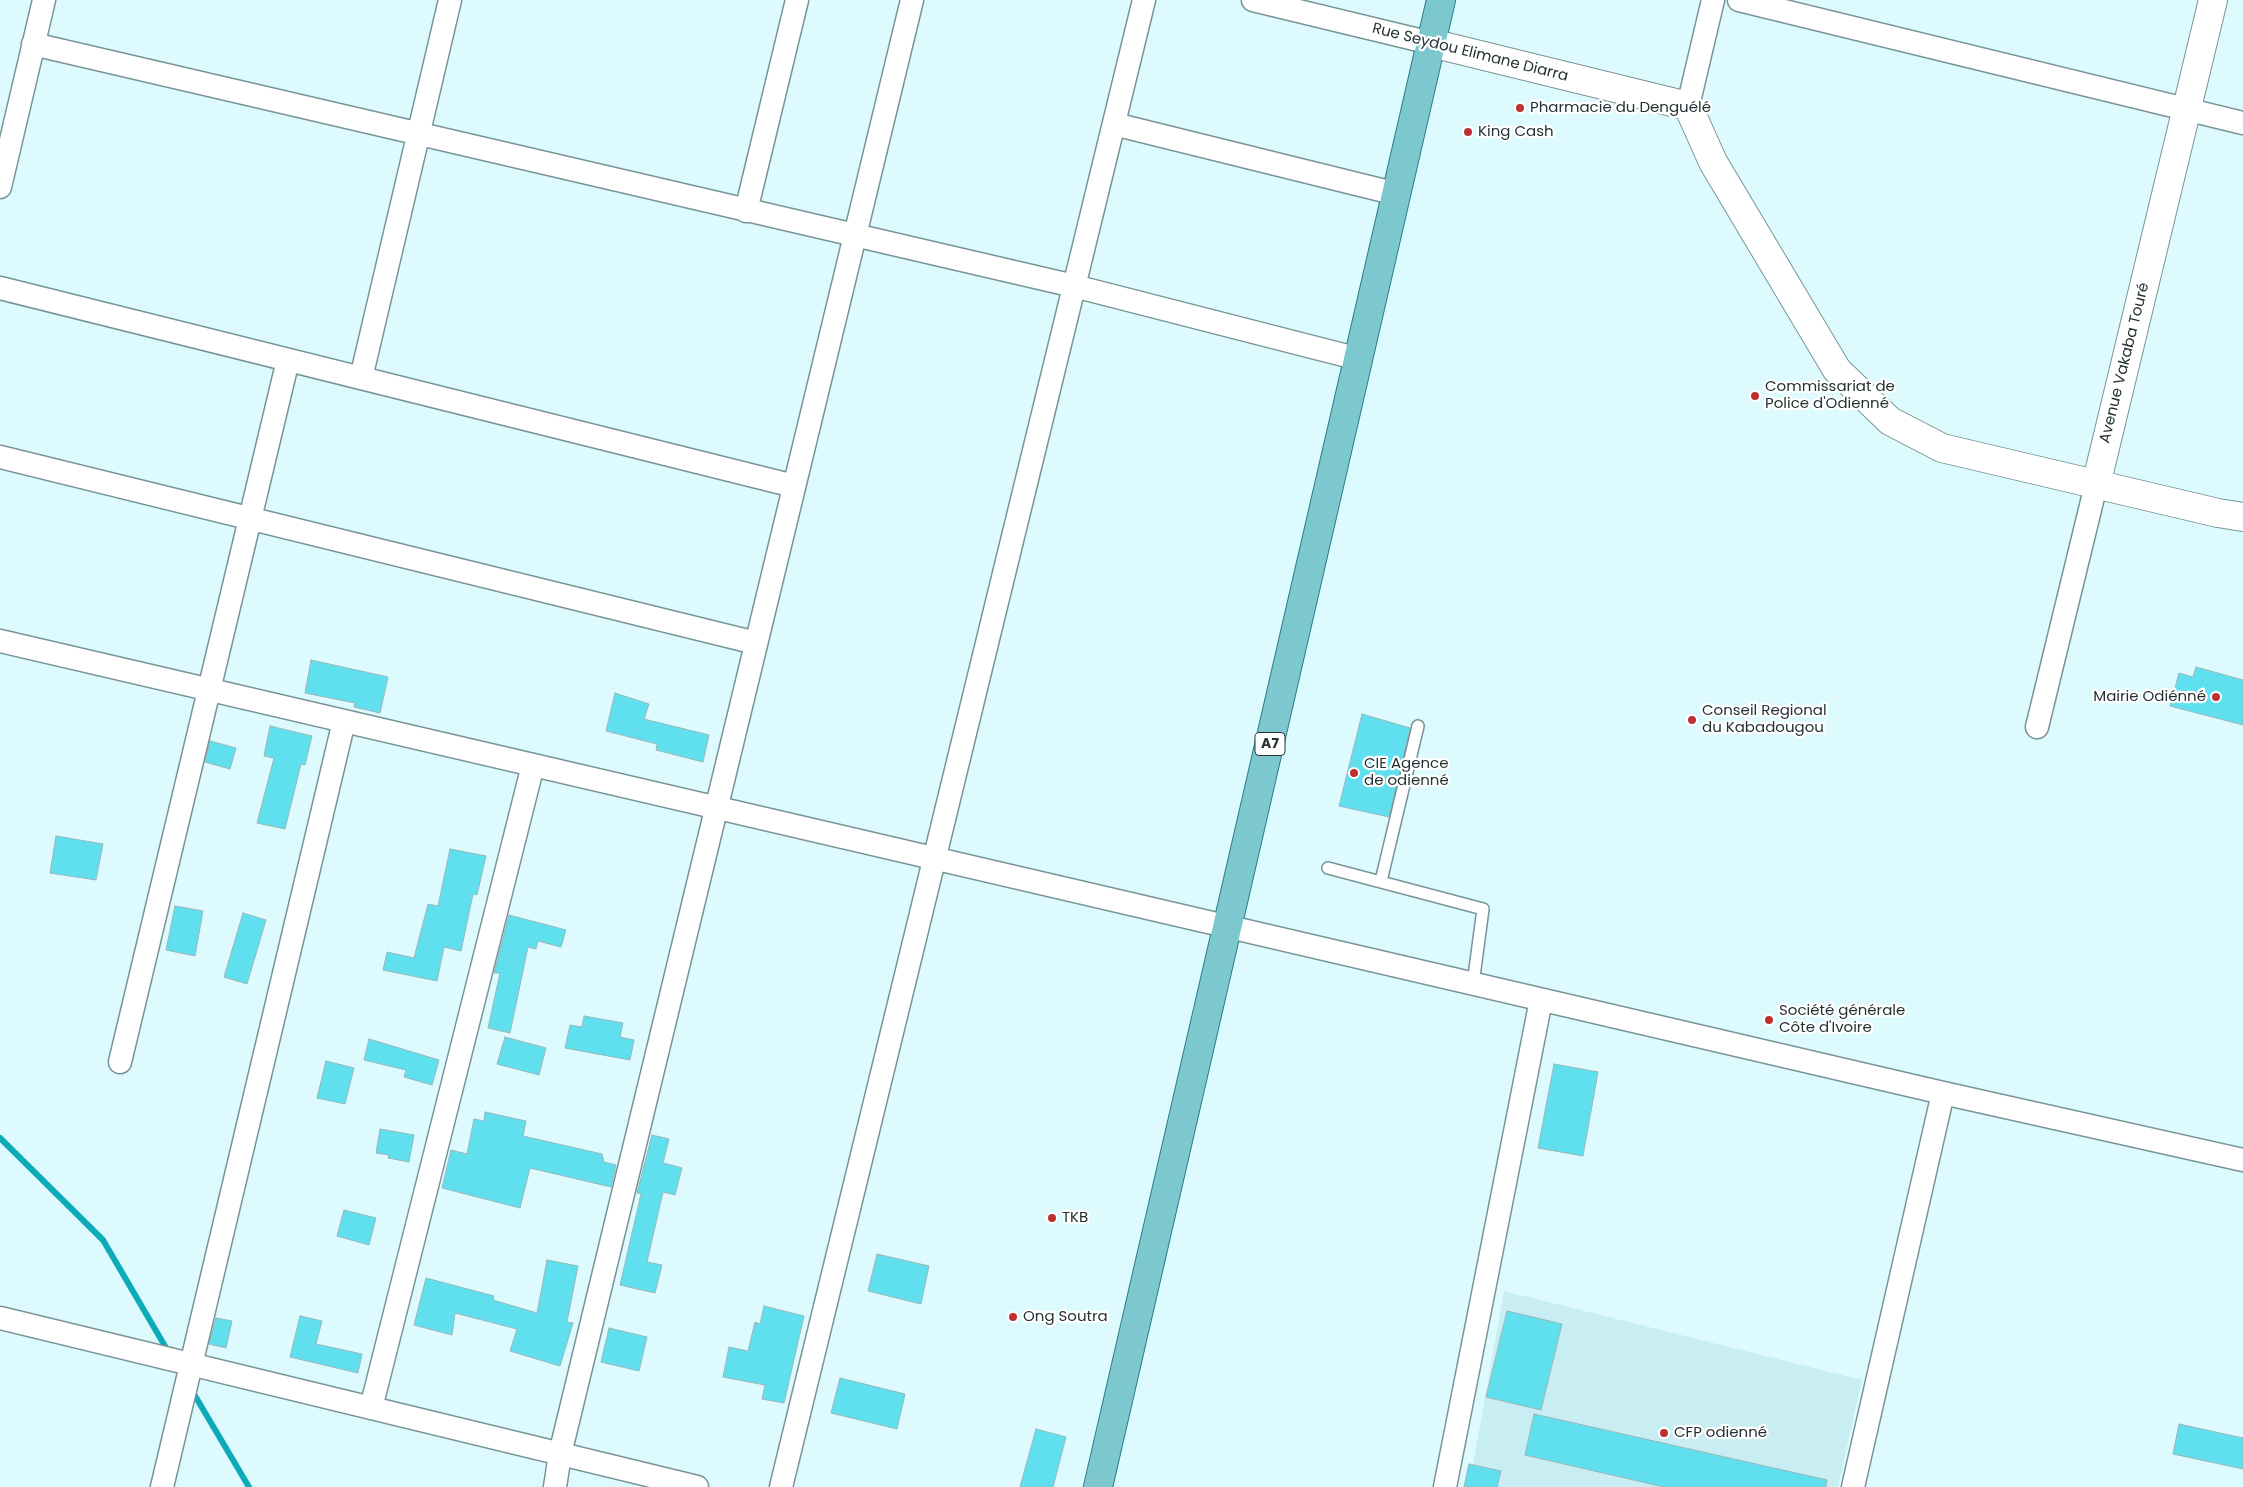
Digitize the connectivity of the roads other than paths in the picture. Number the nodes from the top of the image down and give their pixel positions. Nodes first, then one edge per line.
1 (44, 0) edge
2 (450, 0) edge
3 (797, 0) edge
4 (912, 0) edge
5 (1144, 0) edge
6 (1253, 0) edge
7 (1441, 0) edge
8 (1713, 0) edge
9 (1739, 0) edge
10 (2213, 0) edge
11 (1431, 43) junction
12 (33, 44) junction
13 (1688, 106) junction
14 (2186, 110) junction
15 (2243, 123) edge
16 (1114, 124) junction
17 (418, 133) junction
18 (0, 187) edge
19 (1396, 194) junction
20 (746, 211) junction
21 (855, 235) junction
22 (1074, 286) junction
23 (0, 288) edge
24 (1359, 359) junction
25 (288, 360) junction
26 (361, 378) junction
27 (0, 457) edge
28 (2096, 485) junction
29 (794, 486) junction
30 (2243, 517) edge
31 (250, 519) junction
32 (0, 641) edge
33 (756, 643) junction
34 (209, 690) junction
35 (344, 721) junction
36 (1418, 726) dead end
37 (2037, 727) dead end
38 (533, 765) junction
39 (716, 808) junction
40 (934, 858) junction
41 (1328, 868) dead end
42 (1381, 881) junction
43 (1227, 926) junction
44 (1473, 984) junction
45 (1541, 1000) junction
46 (120, 1062) dead end
47 (1943, 1093) junction
48 (2243, 1160) edge
49 (0, 1318) edge
50 (191, 1364) junction
51 (371, 1408) junction
52 (560, 1454) junction
53 (162, 1487) edge
54 (555, 1487) edge
55 (697, 1487) edge
56 (781, 1487) edge
57 (1098, 1487) edge
58 (1445, 1487) edge
59 (1853, 1487) edge

1 - 12 street
2 - 17 street
3 - 20 street
4 - 21 street
5 - 16 street
6 - 11 street, Rue Seydou Elimane Diarra
7 - 11 main road, A7
8 - 13 street
9 - 14 street
10 - 14 street, Avenue Vakaba Touré
11 - 13 street, Rue Seydou Elimane Diarra
11 - 19 main road, A7
12 - 17 street
12 - 18 street
13 - 28 street
14 - 15 street
14 - 28 street, Avenue Vakaba Touré
16 - 19 street
16 - 22 street
17 - 20 street
17 - 26 street
19 - 24 main road, A7
20 - 21 street
21 - 22 street
21 - 29 street
22 - 24 street
22 - 40 street
23 - 25 street
24 - 43 main road, A7
25 - 26 street
25 - 31 street
26 - 29 street
27 - 31 street
28 - 30 street
28 - 37 street, Avenue Vakaba Touré
29 - 33 street
31 - 33 street
31 - 34 street
32 - 34 street
33 - 39 street
34 - 35 street
34 - 46 street
35 - 38 street
35 - 50 street
36 - 42 lane
38 - 39 street
38 - 51 street
39 - 40 street
39 - 52 street
40 - 43 street
40 - 56 street
41 - 42 lane
42 - 44 lane
43 - 44 street
43 - 57 main road, A7
44 - 45 street
45 - 47 street
45 - 58 street
47 - 48 street
47 - 59 street
49 - 50 street
50 - 51 street
50 - 53 street
51 - 52 street
52 - 54 street
52 - 55 street

